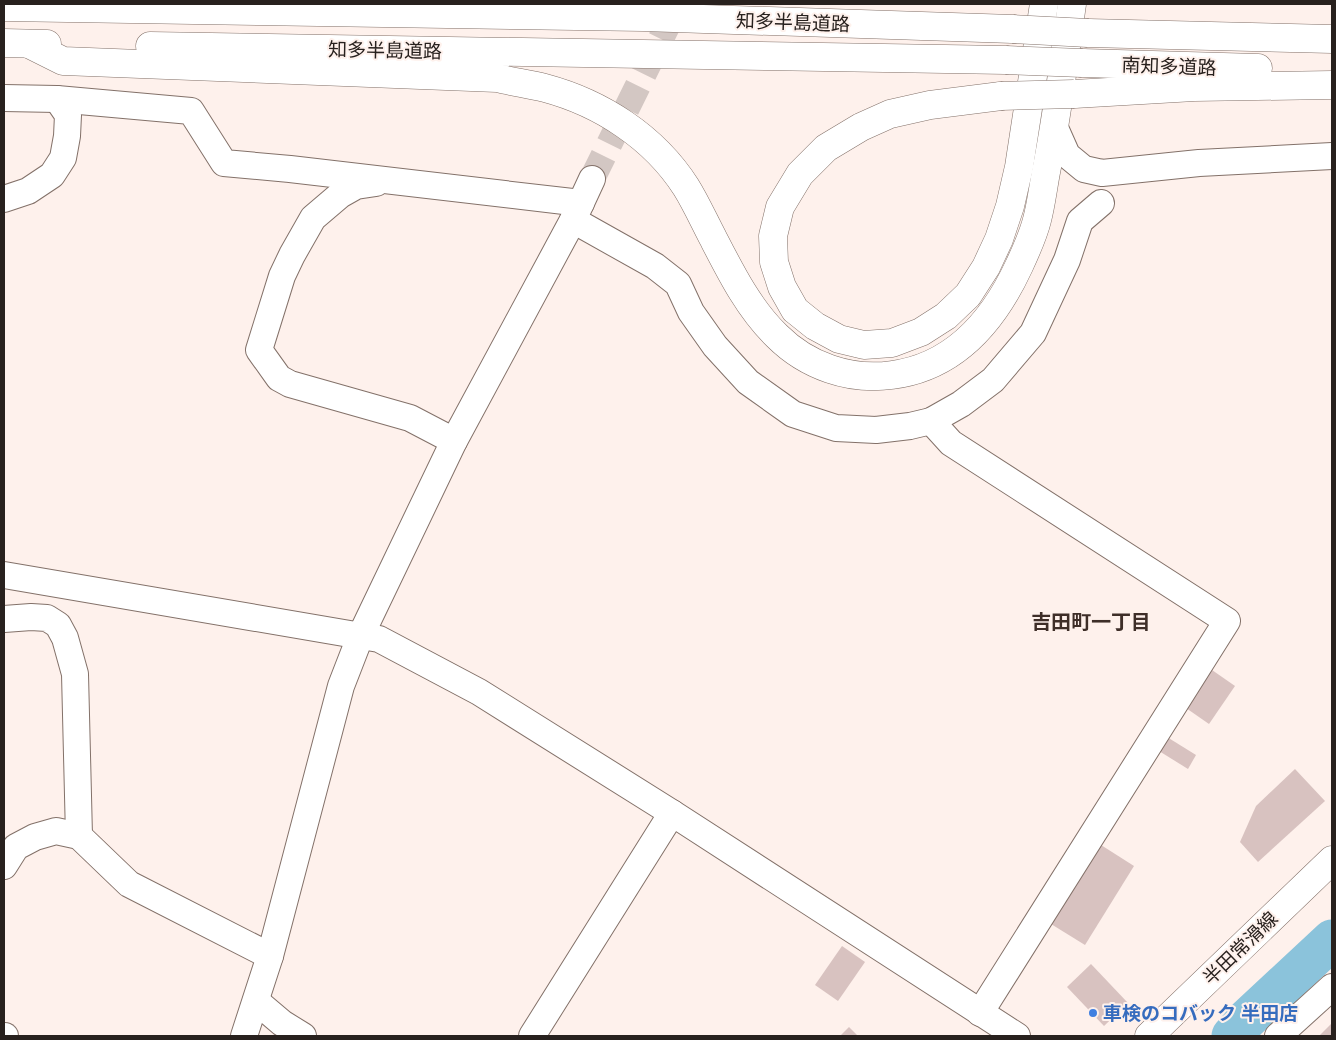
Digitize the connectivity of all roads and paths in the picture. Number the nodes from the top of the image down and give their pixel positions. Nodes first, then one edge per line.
1 (1044, 4) edge
2 (1072, 4) edge
3 (4, 7) edge
4 (252, 7) edge
5 (1013, 29) joint
6 (1332, 39) edge
7 (17, 44) edge
8 (1006, 60) joint
9 (1332, 71) edge
10 (1332, 86) edge
11 (4, 98) edge
12 (56, 99) junction
13 (1055, 128) junction
14 (1332, 156) edge
15 (592, 179) tunnel mouth
16 (392, 181) junction
17 (4, 199) edge
18 (1101, 203) dead end
19 (577, 212) junction
20 (931, 421) junction
21 (454, 442) junction
22 (4, 574) edge
23 (4, 619) edge
24 (360, 636) junction
25 (672, 813) junction
26 (79, 836) junction
27 (1332, 860) edge
28 (4, 866) edge
29 (270, 956) junction
30 (1332, 987) edge
31 (256, 1001) junction
32 (980, 1013) junction
33 (244, 1036) edge
34 (303, 1036) edge
35 (532, 1036) edge
36 (1017, 1036) edge
37 (1149, 1036) edge
38 (1278, 1036) edge

1 - 10 main road, bridge
2 - 13 main road
3 - 4 main road, 知多半島道路
4 - 5 main road, 知多半島道路
5 - 6 main road, 南知多道路, bridge
7 - 8 main road, 知多半島道路
7 - 13 main road
8 - 9 main road, 南知多道路, bridge
11 - 12 street
12 - 16 street
12 - 17 street
13 - 14 street
15 - 19 street
16 - 19 street
16 - 21 street
18 - 20 street
19 - 20 street
19 - 21 street
20 - 32 street
21 - 24 street
22 - 24 street
23 - 26 street
24 - 25 street
24 - 29 street
25 - 32 street
25 - 35 street
26 - 28 street
26 - 29 street
27 - 37 main road, 半田常滑線
29 - 31 street
30 - 38 street
31 - 33 street
31 - 34 street
32 - 36 street

